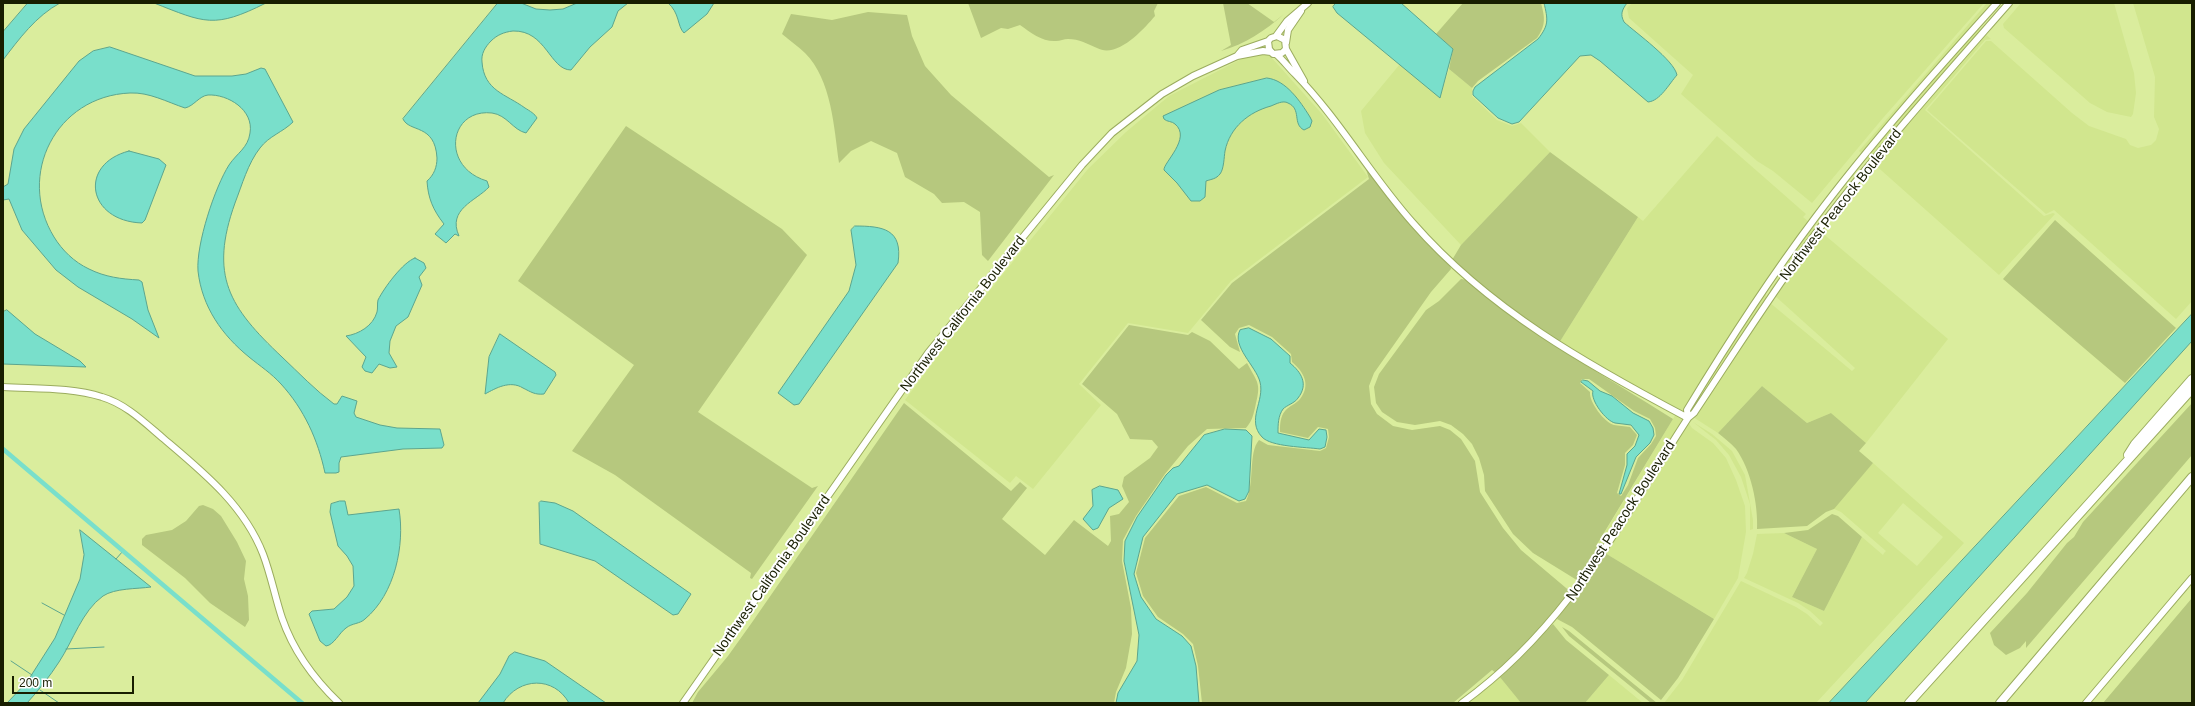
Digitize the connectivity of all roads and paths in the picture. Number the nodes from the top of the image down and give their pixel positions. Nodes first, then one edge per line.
1 (1996, 3) edge
2 (2009, 3) edge
3 (1306, 5) edge
4 (1276, 36) junction
5 (1268, 41) junction
6 (1286, 46) junction
7 (1273, 53) junction
8 (1238, 56) junction
9 (1304, 82) junction
10 (1788, 255) junction
11 (1769, 299) junction
12 (2192, 379) edge
13 (3, 387) edge
14 (2192, 389) edge
15 (1688, 418) junction
16 (2118, 471) junction
17 (2190, 479) edge
18 (2192, 578) edge
19 (339, 703) edge
20 (683, 703) edge
21 (1462, 703) edge
22 (1910, 703) edge
23 (2000, 703) edge
24 (2086, 703) edge

1 - 10 street, Northwest Peacock Boulevard
2 - 11 street, Northwest Peacock Boulevard
3 - 4 street
3 - 6 street
4 - 5 street
4 - 6 street
5 - 7 street
5 - 8 street, Northwest California Boulevard
6 - 7 street
6 - 9 street
7 - 8 street, Northwest California Boulevard
7 - 9 street
8 - 20 street, Northwest California Boulevard
9 - 15 street
10 - 11 street
10 - 15 street, Northwest Peacock Boulevard
11 - 15 street, Northwest Peacock Boulevard
12 - 16 highway
13 - 19 street
14 - 16 highway
15 - 21 street, Northwest Peacock Boulevard
16 - 22 highway
17 - 23 highway
18 - 24 street

